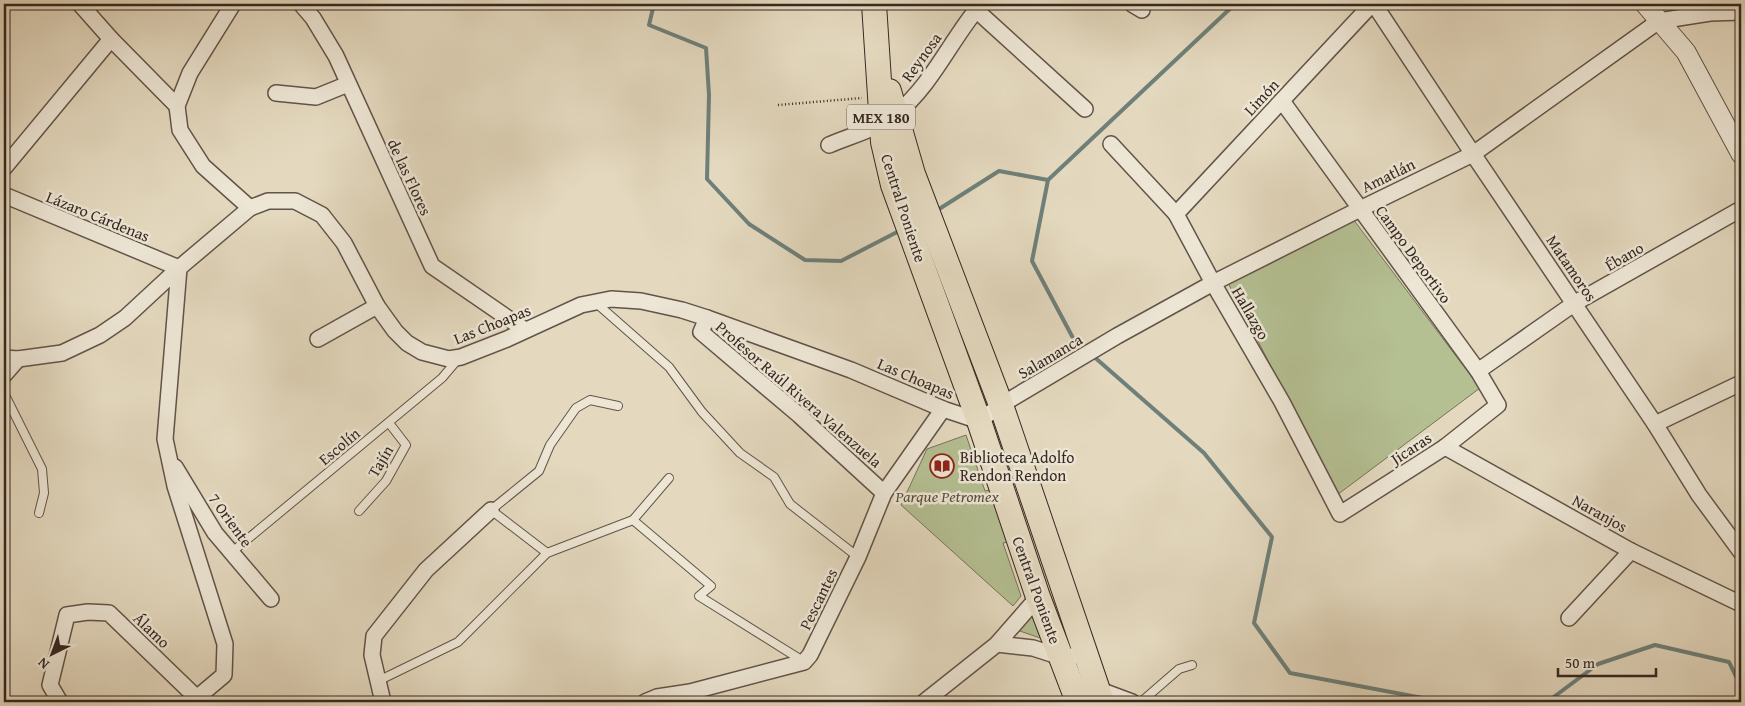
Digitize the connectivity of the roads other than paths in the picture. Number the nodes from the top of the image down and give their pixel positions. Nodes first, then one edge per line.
1 (80, 4) edge
2 (233, 4) edge
3 (301, 4) edge
4 (874, 4) edge
5 (1373, 4) edge
6 (1645, 4) edge
7 (979, 7) edge
8 (1741, 12) edge
9 (1659, 21) junction
10 (111, 39) junction
11 (878, 49) junction
12 (348, 84) junction
13 (276, 93) dead end
14 (1282, 101) junction
15 (177, 106) junction
16 (1086, 109) dead end
17 (888, 119) junction
18 (829, 144) dead end
19 (1111, 144) dead end
20 (1473, 154) junction
21 (1741, 154) edge
22 (4, 168) edge
23 (4, 196) edge
24 (250, 208) junction
25 (1360, 208) junction
26 (1741, 209) edge
27 (1176, 214) junction
28 (932, 260) junction
29 (179, 268) junction
30 (1213, 283) junction
31 (595, 302) junction
32 (1575, 304) junction
33 (377, 306) junction
34 (707, 318) junction
35 (526, 330) junction
36 (1117, 336) joint
37 (318, 339) dead end
38 (461, 357) junction
39 (11, 359) edge
40 (1478, 371) junction
41 (4, 375) edge
42 (1741, 383) edge
43 (4, 393) edge
44 (1498, 404) joint
45 (618, 406) dead end
46 (1001, 406) junction
47 (943, 409) junction
48 (979, 421) junction
49 (389, 423) junction
50 (1655, 424) junction
51 (1445, 447) junction
52 (169, 458) junction
53 (669, 478) dead end
54 (884, 493) junction
55 (491, 510) junction
56 (359, 511) dead end
57 (39, 513) dead end
58 (1340, 514) joint
59 (633, 520) junction
60 (1631, 551) junction
61 (232, 552) junction
62 (1741, 552) edge
63 (547, 553) junction
64 (858, 557) junction
65 (1038, 598) junction
66 (272, 600) dead end
67 (1741, 604) edge
68 (1569, 618) dead end
69 (997, 644) junction
70 (1085, 655) junction
71 (1061, 657) junction
72 (804, 662) junction
73 (1192, 665) dead end
74 (377, 682) junction
75 (1092, 698) edge
76 (197, 701) edge
77 (60, 702) edge
78 (383, 702) edge
79 (644, 702) edge
80 (924, 702) edge
81 (1132, 702) edge
82 (1141, 702) edge

1 - 10 street
2 - 15 street
3 - 12 street, de las Flores
4 - 11 main road, MEX 180
5 - 14 street, Limón
5 - 20 street, Matamoros
6 - 9 street
7 - 16 street
7 - 17 street, Reynosa
8 - 9 street
9 - 20 street, Amatlán
9 - 21 street
10 - 15 street
10 - 22 street
11 - 17 main road, Central Poniente / MEX 180
11 - 17 main road, Central Poniente / MEX 180
12 - 13 street
12 - 35 street, de las Flores
14 - 25 street, Campo Deportivo
14 - 27 street, Limón
15 - 24 street
17 - 18 street
17 - 28 main road, Central Poniente / MEX 180
19 - 27 street, Hallazgo
20 - 25 street, Amatlán
20 - 32 street, Matamoros
23 - 29 street, Lázaro Cárdenas
24 - 29 street, Las Choapas
24 - 33 street, Las Choapas
25 - 30 street, Amatlán
25 - 40 street, Campo Deportivo
26 - 32 street, Ébano
27 - 30 street, Hallazgo
28 - 46 main road, Central Poniente / MEX 180
28 - 48 main road, Central Poniente / MEX 180
29 - 39 street, Las Choapas
29 - 52 street
30 - 36 street, Amatlán
30 - 58 street, Hallazgo
31 - 34 street, Las Choapas
31 - 35 street, Las Choapas
31 - 64 lane
32 - 40 street, Ébano
32 - 50 street, Matamoros
33 - 37 street
33 - 38 street, Las Choapas
34 - 47 street, Las Choapas
34 - 54 street, Profesor Raúl Rivera Valenzuela
35 - 38 street, Las Choapas
36 - 46 street, Salamanca
38 - 49 lane, Escolín
39 - 41 street
40 - 44 street, Campo Deportivo
42 - 50 street
43 - 57 lane
44 - 51 street, Jicaras
45 - 55 lane
46 - 48 street
46 - 70 main road, Central Poniente / MEX 180
47 - 48 street, Las Choapas
47 - 54 street, Pescantes
48 - 65 main road, Central Poniente / MEX 180
49 - 56 lane, Tajín
49 - 61 lane, Escolín
50 - 62 street, Matamoros
51 - 58 street, Jicaras
51 - 60 street, Naranjos
52 - 61 street, 7 Oriente
52 - 76 street
53 - 59 lane
54 - 64 street, Pescantes
55 - 63 lane
55 - 74 street
59 - 63 lane
59 - 72 lane
60 - 67 street, Naranjos
60 - 68 street
61 - 66 street, 7 Oriente
63 - 74 lane
64 - 72 street, Pescantes
65 - 69 street
65 - 71 main road, Central Poniente / MEX 180
69 - 71 street
69 - 80 street
70 - 71 street
70 - 75 main road, Central Poniente / MEX 180
71 - 75 main road, Central Poniente / MEX 180
72 - 79 street
73 - 82 lane
74 - 78 street
75 - 81 street
76 - 77 street, Álamo

